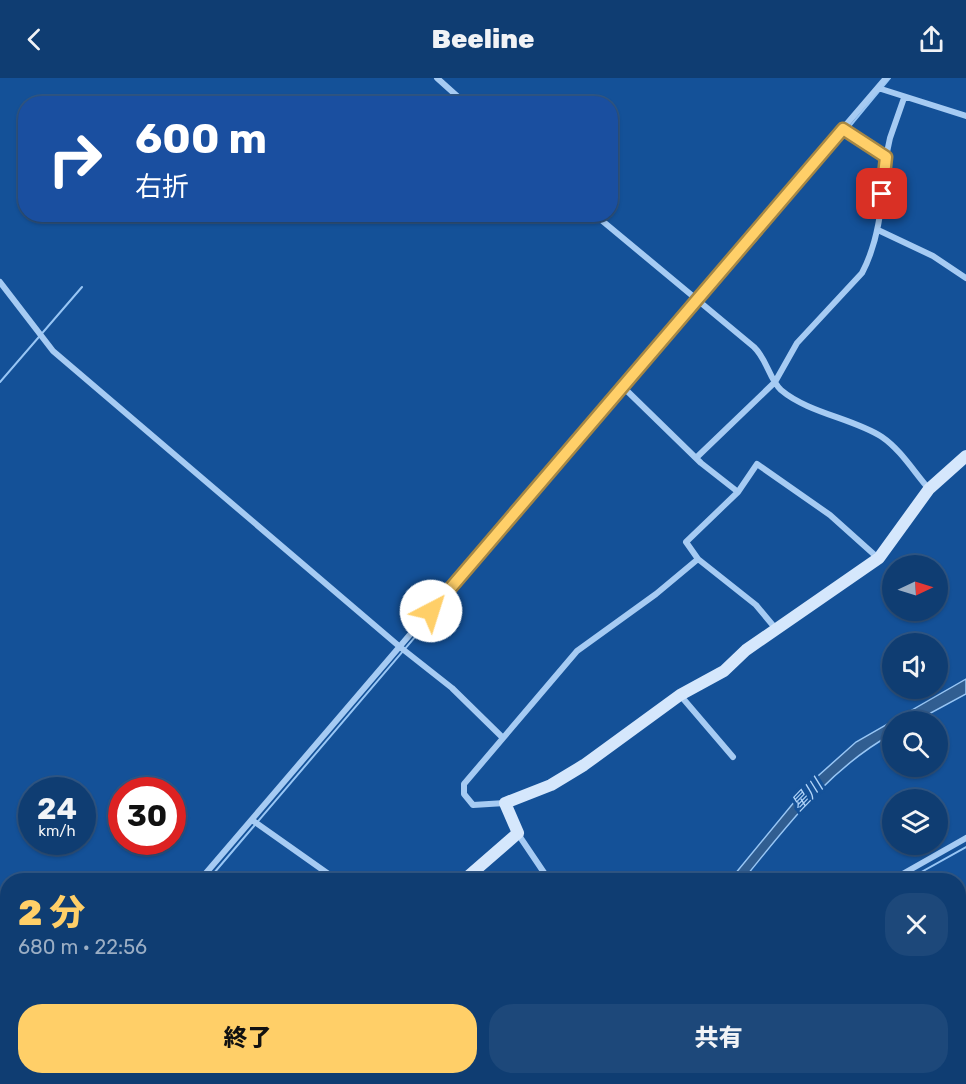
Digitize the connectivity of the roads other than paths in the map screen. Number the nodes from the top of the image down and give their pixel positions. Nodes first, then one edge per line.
1 (437, 78) edge
2 (886, 78) edge
3 (878, 88) junction
4 (457, 96) edge
5 (904, 98) junction
6 (966, 116) edge
7 (843, 129) junction
8 (886, 157) junction
9 (603, 222) edge
10 (878, 230) junction
11 (966, 278) edge
12 (0, 282) edge
13 (695, 301) junction
14 (775, 382) junction
15 (622, 386) junction
16 (966, 456) edge
17 (696, 458) junction
18 (929, 489) junction
19 (738, 492) junction
20 (879, 558) junction
21 (698, 559) junction
22 (776, 629) junction
23 (400, 647) junction
24 (680, 695) junction
25 (502, 737) junction
26 (733, 757) dead end
27 (505, 803) junction
28 (252, 820) junction
29 (518, 833) junction
30 (966, 838) edge
31 (206, 873) edge
32 (327, 873) edge
33 (472, 873) edge
34 (544, 873) edge
35 (904, 873) edge

1 - 4 street
2 - 3 street
3 - 5 street
3 - 7 street
5 - 6 street
5 - 8 street
7 - 8 street
7 - 13 street
8 - 10 street
9 - 13 street
10 - 11 street
10 - 14 street
12 - 23 street
13 - 14 street
13 - 15 street
14 - 17 street
14 - 18 street
15 - 17 street
15 - 23 street
16 - 18 street
17 - 19 street
18 - 20 street
19 - 20 street
19 - 21 street
20 - 22 street
21 - 22 street
21 - 25 street
22 - 24 street
23 - 25 street
23 - 28 street
24 - 26 street
24 - 27 street
25 - 27 street
27 - 29 street
28 - 31 street
28 - 32 street
29 - 33 street
29 - 34 street
30 - 35 street

